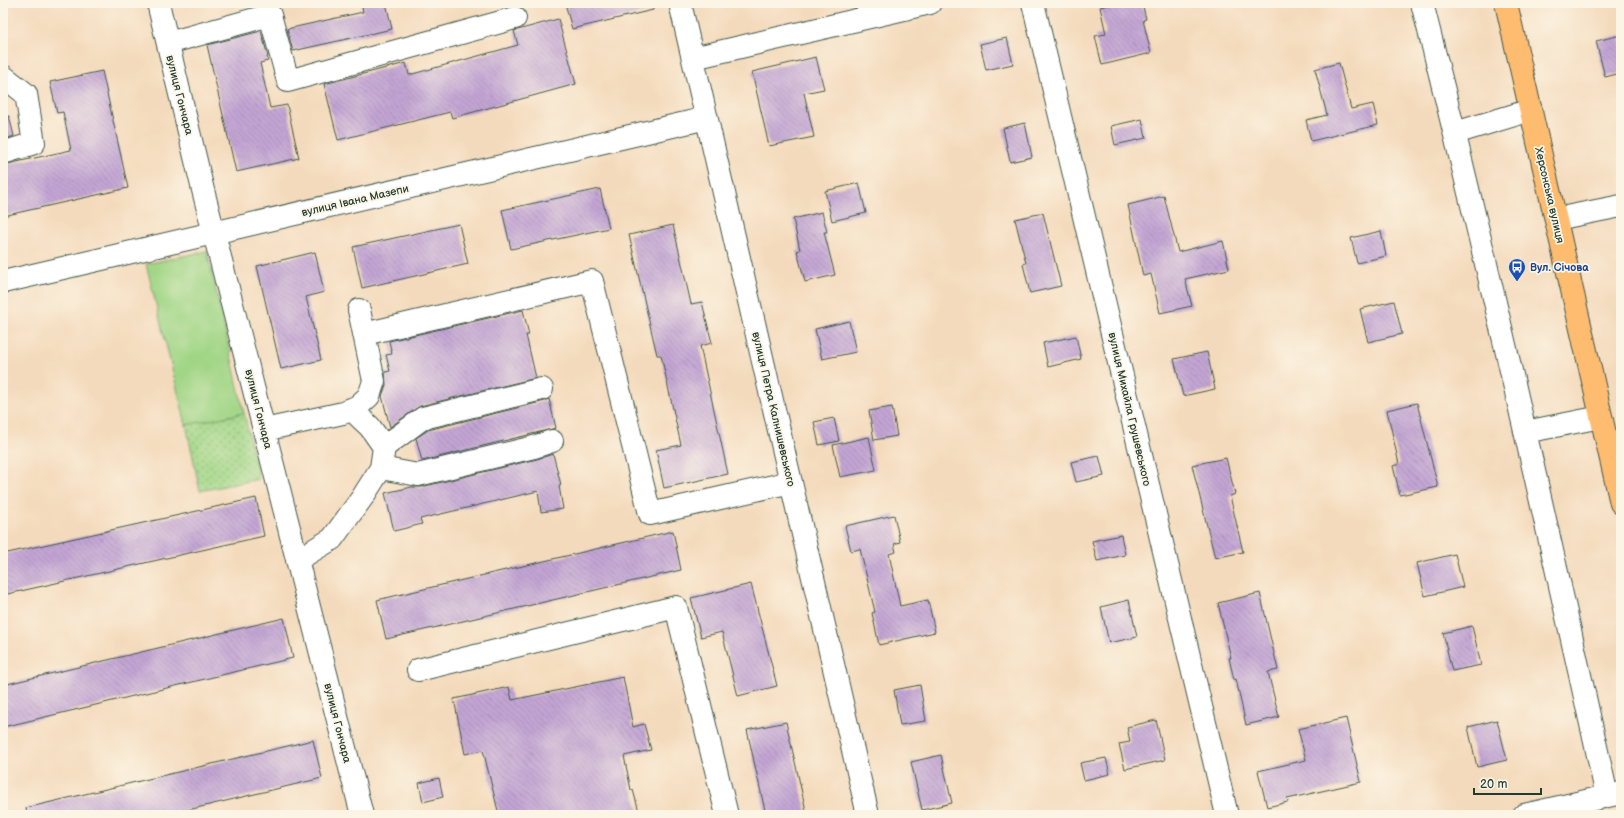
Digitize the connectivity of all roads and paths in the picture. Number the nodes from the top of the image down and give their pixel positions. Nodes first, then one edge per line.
1 (158, 3) edge
2 (680, 3) edge
3 (930, 3) edge
4 (1033, 3) edge
5 (1422, 3) edge
6 (1506, 3) edge
7 (269, 9) edge
8 (515, 18) dead end
9 (168, 43) junction
10 (693, 58) junction
11 (3, 76) edge
12 (1531, 110) junction
13 (707, 118) junction
14 (1455, 133) junction
15 (3, 153) edge
16 (1621, 206) edge
17 (1556, 219) junction
18 (214, 233) junction
19 (3, 282) edge
20 (359, 310) dead end
21 (364, 334) junction
22 (542, 389) dead end
23 (351, 409) junction
24 (1601, 417) junction
25 (264, 430) junction
26 (1525, 432) junction
27 (552, 441) dead end
28 (382, 458) junction
29 (791, 482) junction
30 (1621, 503) edge
31 (297, 560) junction
32 (418, 670) dead end
33 (1614, 794) edge
34 (362, 815) edge
35 (727, 815) edge
36 (868, 815) edge
37 (1227, 815) edge
38 (1524, 815) edge

1 - 9 street, вулиця Гончара
2 - 10 street, вулиця Петра Калнишевського
3 - 10 street
4 - 37 street, вулиця Михайла Грушевського
5 - 14 street
6 - 12 main road, Херсонська вулиця
7 - 8 street
7 - 9 street
9 - 18 street, вулиця Гончара
10 - 13 street, вулиця Петра Калнишевського
11 - 15 street
12 - 14 street
12 - 17 main road, Херсонська вулиця
13 - 18 street, вулиця Івана Мазепи
13 - 29 street, вулиця Петра Калнишевського
14 - 26 street
16 - 17 street
17 - 24 main road, Херсонська вулиця
18 - 19 street, вулиця Івана Мазепи
18 - 25 street, вулиця Гончара
20 - 21 street
21 - 23 street
21 - 29 street
22 - 28 street
23 - 25 street
23 - 28 street
24 - 26 street
24 - 30 main road, Херсонська вулиця
25 - 31 street, вулиця Гончара
26 - 33 street
27 - 28 street
28 - 31 street
29 - 36 street, вулиця Петра Калнишевського
31 - 34 street, вулиця Гончара
32 - 35 street
33 - 38 street

